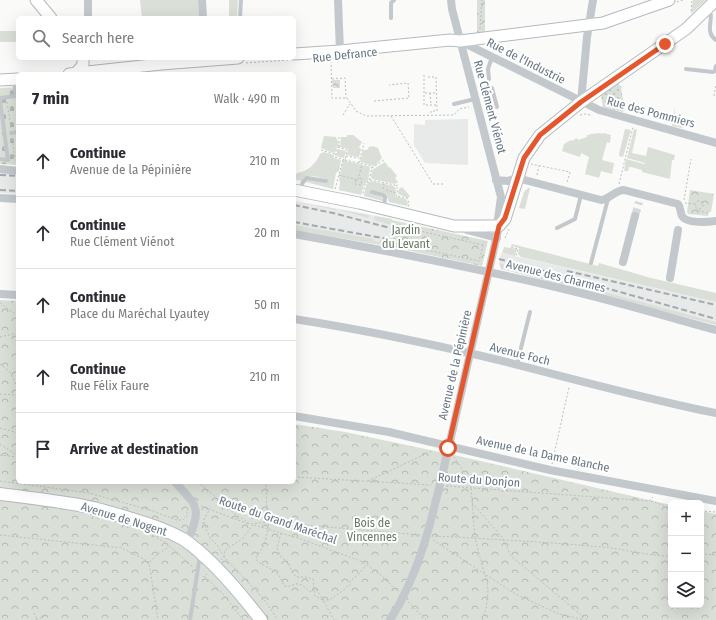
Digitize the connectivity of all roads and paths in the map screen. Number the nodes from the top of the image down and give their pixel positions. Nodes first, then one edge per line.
1 (36, 0) edge
2 (88, 0) edge
3 (202, 0) edge
4 (241, 0) edge
5 (338, 0) edge
6 (394, 0) edge
7 (451, 0) edge
8 (482, 0) edge
9 (593, 0) edge
10 (669, 0) edge
11 (692, 0) edge
12 (716, 0) edge
13 (707, 8) junction
14 (691, 12) dead end
15 (49, 16) edge
16 (88, 16) edge
17 (203, 16) edge
18 (240, 16) edge
19 (392, 18) dead end
20 (589, 25) junction
21 (480, 33) dead end
22 (716, 40) edge
23 (460, 41) junction
24 (340, 51) junction
25 (296, 56) edge
26 (492, 57) junction
27 (84, 60) edge
28 (86, 60) edge
29 (193, 60) edge
30 (224, 60) edge
31 (254, 60) edge
32 (241, 61) edge
33 (331, 61) dead end
34 (716, 66) edge
35 (686, 69) dead end
36 (75, 72) edge
37 (93, 72) edge
38 (98, 72) edge
39 (424, 75) dead end
40 (428, 77) dead end
41 (16, 79) edge
42 (332, 79) junction
43 (489, 79) dead end
44 (0, 80) edge
45 (389, 85) dead end
46 (716, 85) edge
47 (492, 88) dead end
48 (424, 93) junction
49 (430, 93) junction
50 (436, 93) junction
51 (714, 96) dead end
52 (346, 98) junction
53 (0, 99) edge
54 (374, 101) dead end
55 (581, 102) junction
56 (473, 103) junction
57 (351, 104) junction
58 (454, 104) dead end
59 (431, 105) junction
60 (437, 105) junction
61 (497, 107) dead end
62 (581, 114) dead end
63 (343, 115) dead end
64 (431, 115) junction
65 (391, 116) junction
66 (577, 116) dead end
67 (635, 120) junction
68 (2, 121) edge
69 (16, 132) edge
70 (11, 133) dead end
71 (339, 137) dead end
72 (716, 142) edge
73 (364, 143) dead end
74 (339, 148) junction
75 (321, 150) dead end
76 (336, 154) junction
77 (346, 155) junction
78 (0, 159) edge
79 (344, 159) junction
80 (360, 159) junction
81 (691, 159) dead end
82 (384, 160) dead end
83 (359, 163) junction
84 (362, 164) junction
85 (539, 165) junction
86 (0, 169) edge
87 (371, 169) junction
88 (16, 171) edge
89 (339, 175) junction
90 (537, 175) dead end
91 (358, 178) junction
92 (356, 179) junction
93 (369, 180) junction
94 (496, 180) junction
95 (517, 180) junction
96 (326, 181) dead end
97 (384, 183) junction
98 (399, 184) dead end
99 (445, 184) dead end
100 (567, 184) dead end
101 (618, 184) dead end
102 (395, 186) junction
103 (335, 188) dead end
104 (297, 190) edge
105 (372, 192) dead end
106 (397, 193) junction
107 (581, 195) junction
108 (362, 196) dead end
109 (501, 197) junction
110 (700, 197) dead end
111 (0, 198) edge
112 (608, 198) junction
113 (16, 199) edge
114 (699, 201) junction
115 (689, 203) dead end
116 (695, 204) junction
117 (703, 206) junction
118 (706, 206) dead end
119 (408, 208) dead end
120 (680, 208) junction
121 (384, 209) junction
122 (699, 211) junction
123 (709, 213) dead end
124 (635, 216) tunnel mouth
125 (716, 221) edge
126 (681, 224) junction
127 (462, 226) junction
128 (499, 226) junction
129 (510, 226) dead end
130 (557, 228) dead end
131 (296, 234) edge
132 (500, 240) junction
133 (511, 247) dead end
134 (494, 250) joint
135 (516, 256) dead end
136 (479, 261) joint
137 (623, 262) dead end
138 (591, 263) dead end
139 (489, 272) junction
140 (670, 278) dead end
141 (0, 294) edge
142 (16, 295) edge
143 (0, 303) edge
144 (530, 312) dead end
145 (16, 315) edge
146 (296, 319) edge
147 (716, 330) edge
148 (16, 333) edge
149 (0, 337) edge
150 (470, 354) junction
151 (0, 364) edge
152 (516, 365) junction
153 (571, 379) junction
154 (16, 385) edge
155 (0, 394) edge
156 (16, 395) edge
157 (716, 413) edge
158 (296, 416) edge
159 (0, 428) edge
160 (16, 432) edge
161 (0, 444) edge
162 (448, 448) junction
163 (0, 455) edge
164 (16, 455) edge
165 (16, 456) edge
166 (550, 470) junction
167 (296, 476) edge
168 (0, 481) edge
169 (367, 481) junction
170 (16, 483) edge
171 (22, 484) edge
172 (176, 484) edge
173 (200, 484) edge
174 (266, 484) edge
175 (439, 486) junction
176 (470, 487) junction
177 (658, 490) junction
178 (0, 494) edge
179 (649, 501) junction
180 (716, 501) edge
181 (472, 503) junction
182 (191, 506) junction
183 (668, 507) edge
184 (210, 509) junction
185 (704, 511) edge
186 (716, 512) edge
187 (267, 516) junction
188 (200, 522) dead end
189 (264, 522) junction
190 (269, 522) junction
191 (204, 524) junction
192 (250, 524) junction
193 (254, 525) junction
194 (269, 530) junction
195 (281, 533) junction
196 (0, 535) edge
197 (151, 535) dead end
198 (426, 536) junction
199 (476, 538) junction
200 (504, 540) junction
201 (187, 542) junction
202 (170, 546) junction
203 (200, 554) junction
204 (704, 554) edge
205 (668, 556) edge
206 (716, 556) edge
207 (224, 557) junction
208 (149, 562) junction
209 (367, 565) junction
210 (214, 567) junction
211 (198, 572) junction
212 (484, 572) junction
213 (204, 577) junction
214 (314, 589) junction
215 (403, 597) junction
216 (323, 600) junction
217 (34, 613) dead end
218 (46, 615) dead end
219 (37, 620) edge
220 (158, 620) edge
221 (190, 620) edge
222 (243, 620) edge
223 (261, 620) edge
224 (278, 620) edge
225 (334, 620) edge
226 (390, 620) edge
227 (426, 620) edge
228 (482, 620) edge
229 (584, 620) edge
230 (587, 620) edge

1 - 15 main road
2 - 16 street
3 - 17 street
4 - 18 lane
5 - 24 street
6 - 19 lane
7 - 23 street, Rue Clément Viénot
8 - 21 path
9 - 20 street
10 - 20 main road, Rue Defrance
11 - 14 path
12 - 13 main road
13 - 22 lane
13 - 55 main road
20 - 23 main road, Rue Defrance
20 - 55 street
23 - 24 main road, Rue Defrance
23 - 26 street, Rue de l'Industrie
23 - 56 street, Rue Clément Viénot
24 - 25 main road, Rue Defrance
26 - 43 lane
26 - 55 street, Rue de l'Industrie
27 - 36 main road
28 - 37 main road
29 - 38 main road
30 - 32 main road
31 - 32 path
33 - 42 path
34 - 35 lane
39 - 48 path
40 - 50 path
41 - 44 main road
41 - 53 lane
42 - 52 path
42 - 52 path
45 - 54 path
46 - 51 path
47 - 61 lane
48 - 49 path
48 - 59 path
49 - 50 path
49 - 59 path
50 - 60 path
52 - 57 path
53 - 68 lane
55 - 67 street, Rue des Pommiers
55 - 95 main road
56 - 58 lane
56 - 64 path
56 - 94 street, Rue Clément Viénot
57 - 63 path
57 - 65 path
59 - 60 path
60 - 64 path
62 - 66 path
64 - 65 path
65 - 99 path
67 - 72 street, Rue des Pommiers
67 - 101 path
68 - 78 lane
69 - 70 lane
71 - 74 path
73 - 80 path
74 - 76 path
74 - 77 path
75 - 76 path
76 - 79 path
77 - 79 path
77 - 80 path
79 - 83 path
79 - 89 path
80 - 83 path
81 - 120 path
82 - 87 path
83 - 84 path
84 - 87 path
84 - 91 path
85 - 90 path
85 - 95 path
85 - 100 path
86 - 88 street
87 - 93 path
89 - 92 path
89 - 103 path
91 - 92 path
91 - 92 path
93 - 97 path
93 - 108 path
94 - 95 street
94 - 109 street, Rue Clément Viénot
95 - 107 street
95 - 109 street
95 - 128 main road
96 - 104 lane
97 - 102 path
97 - 106 path
98 - 102 path
102 - 106 path
104 - 121 main road
105 - 121 lane
106 - 119 path
107 - 112 street
107 - 130 lane
109 - 128 street, Rue Clément Viénot
110 - 114 path
111 - 113 street
112 - 120 street
112 - 138 lane
114 - 116 path
114 - 117 path
115 - 116 path
116 - 122 path
117 - 118 path
117 - 122 path
120 - 126 street
121 - 127 main road
122 - 123 path
124 - 137 street
125 - 126 street
126 - 140 street
127 - 128 main road
127 - 132 street
128 - 132 street, Rue Clément Viénot
129 - 132 path
131 - 139 street, Avenue des Charmes
132 - 134 street, Rue Clément Viénot
133 - 135 path
134 - 139 street, Avenue de la Pépinière
136 - 136 path
139 - 147 street, Avenue des Charmes
139 - 150 street, Avenue de la Pépinière
141 - 142 street
143 - 145 path
144 - 152 lane
146 - 150 street, Avenue Foch
148 - 149 path
150 - 152 street, Avenue Foch
150 - 162 street, Avenue de la Pépinière
151 - 154 path
152 - 153 street, Avenue Foch
153 - 157 street, Avenue Foch
153 - 166 path
155 - 156 path
158 - 162 street, Avenue de la Dame Blanche
159 - 160 path
161 - 164 path
162 - 166 street, Avenue de la Dame Blanche
162 - 169 path
162 - 175 street, Avenue de la Pépinière
162 - 176 path
163 - 165 path
166 - 177 street, Avenue de la Dame Blanche
167 - 169 path, Route du Donjon
168 - 170 path
169 - 175 path, Route du Donjon
171 - 182 path
172 - 182 street
173 - 192 path
174 - 187 path
175 - 176 path, Route du Donjon
175 - 198 street, Avenue de la Pépinière
176 - 179 path, Route du Donjon
176 - 181 path
177 - 179 path
177 - 180 street, Avenue de la Dame Blanche
178 - 201 main road, Avenue de Nogent
179 - 183 path, Route du Donjon
181 - 199 path
181 - 200 path
182 - 184 path, Route du Grand Maréchal
182 - 201 street
184 - 191 path
184 - 192 path, Route du Grand Maréchal
185 - 186 path
187 - 189 path
187 - 190 path
188 - 191 path
189 - 190 path
189 - 192 path
190 - 194 path
190 - 198 path
191 - 207 path
192 - 193 path, Route du Grand Maréchal
193 - 194 path, Route du Grand Maréchal
193 - 207 path
194 - 195 path, Route du Grand Maréchal
194 - 214 path
195 - 209 path, Route du Grand Maréchal
195 - 214 path
196 - 208 path
197 - 202 path
198 - 199 path
198 - 212 path
198 - 215 street, Avenue de la Pépinière
199 - 200 path
199 - 212 path
200 - 205 path
200 - 230 path
201 - 203 main road, Avenue de Nogent
202 - 208 path
202 - 211 path
203 - 210 main road, Avenue de Nogent
203 - 211 lane
204 - 206 path
207 - 210 path
207 - 224 path
208 - 220 path
209 - 215 path, Route du Grand Maréchal
209 - 216 path
210 - 213 path
210 - 223 main road, Avenue de Nogent
211 - 213 path
211 - 221 lane
212 - 228 path
212 - 229 path
213 - 222 path
214 - 216 path
214 - 216 path
215 - 226 street, Avenue de la Pépinière
215 - 227 path, Route du Grand Maréchal
216 - 225 path
217 - 219 path
218 - 219 path

